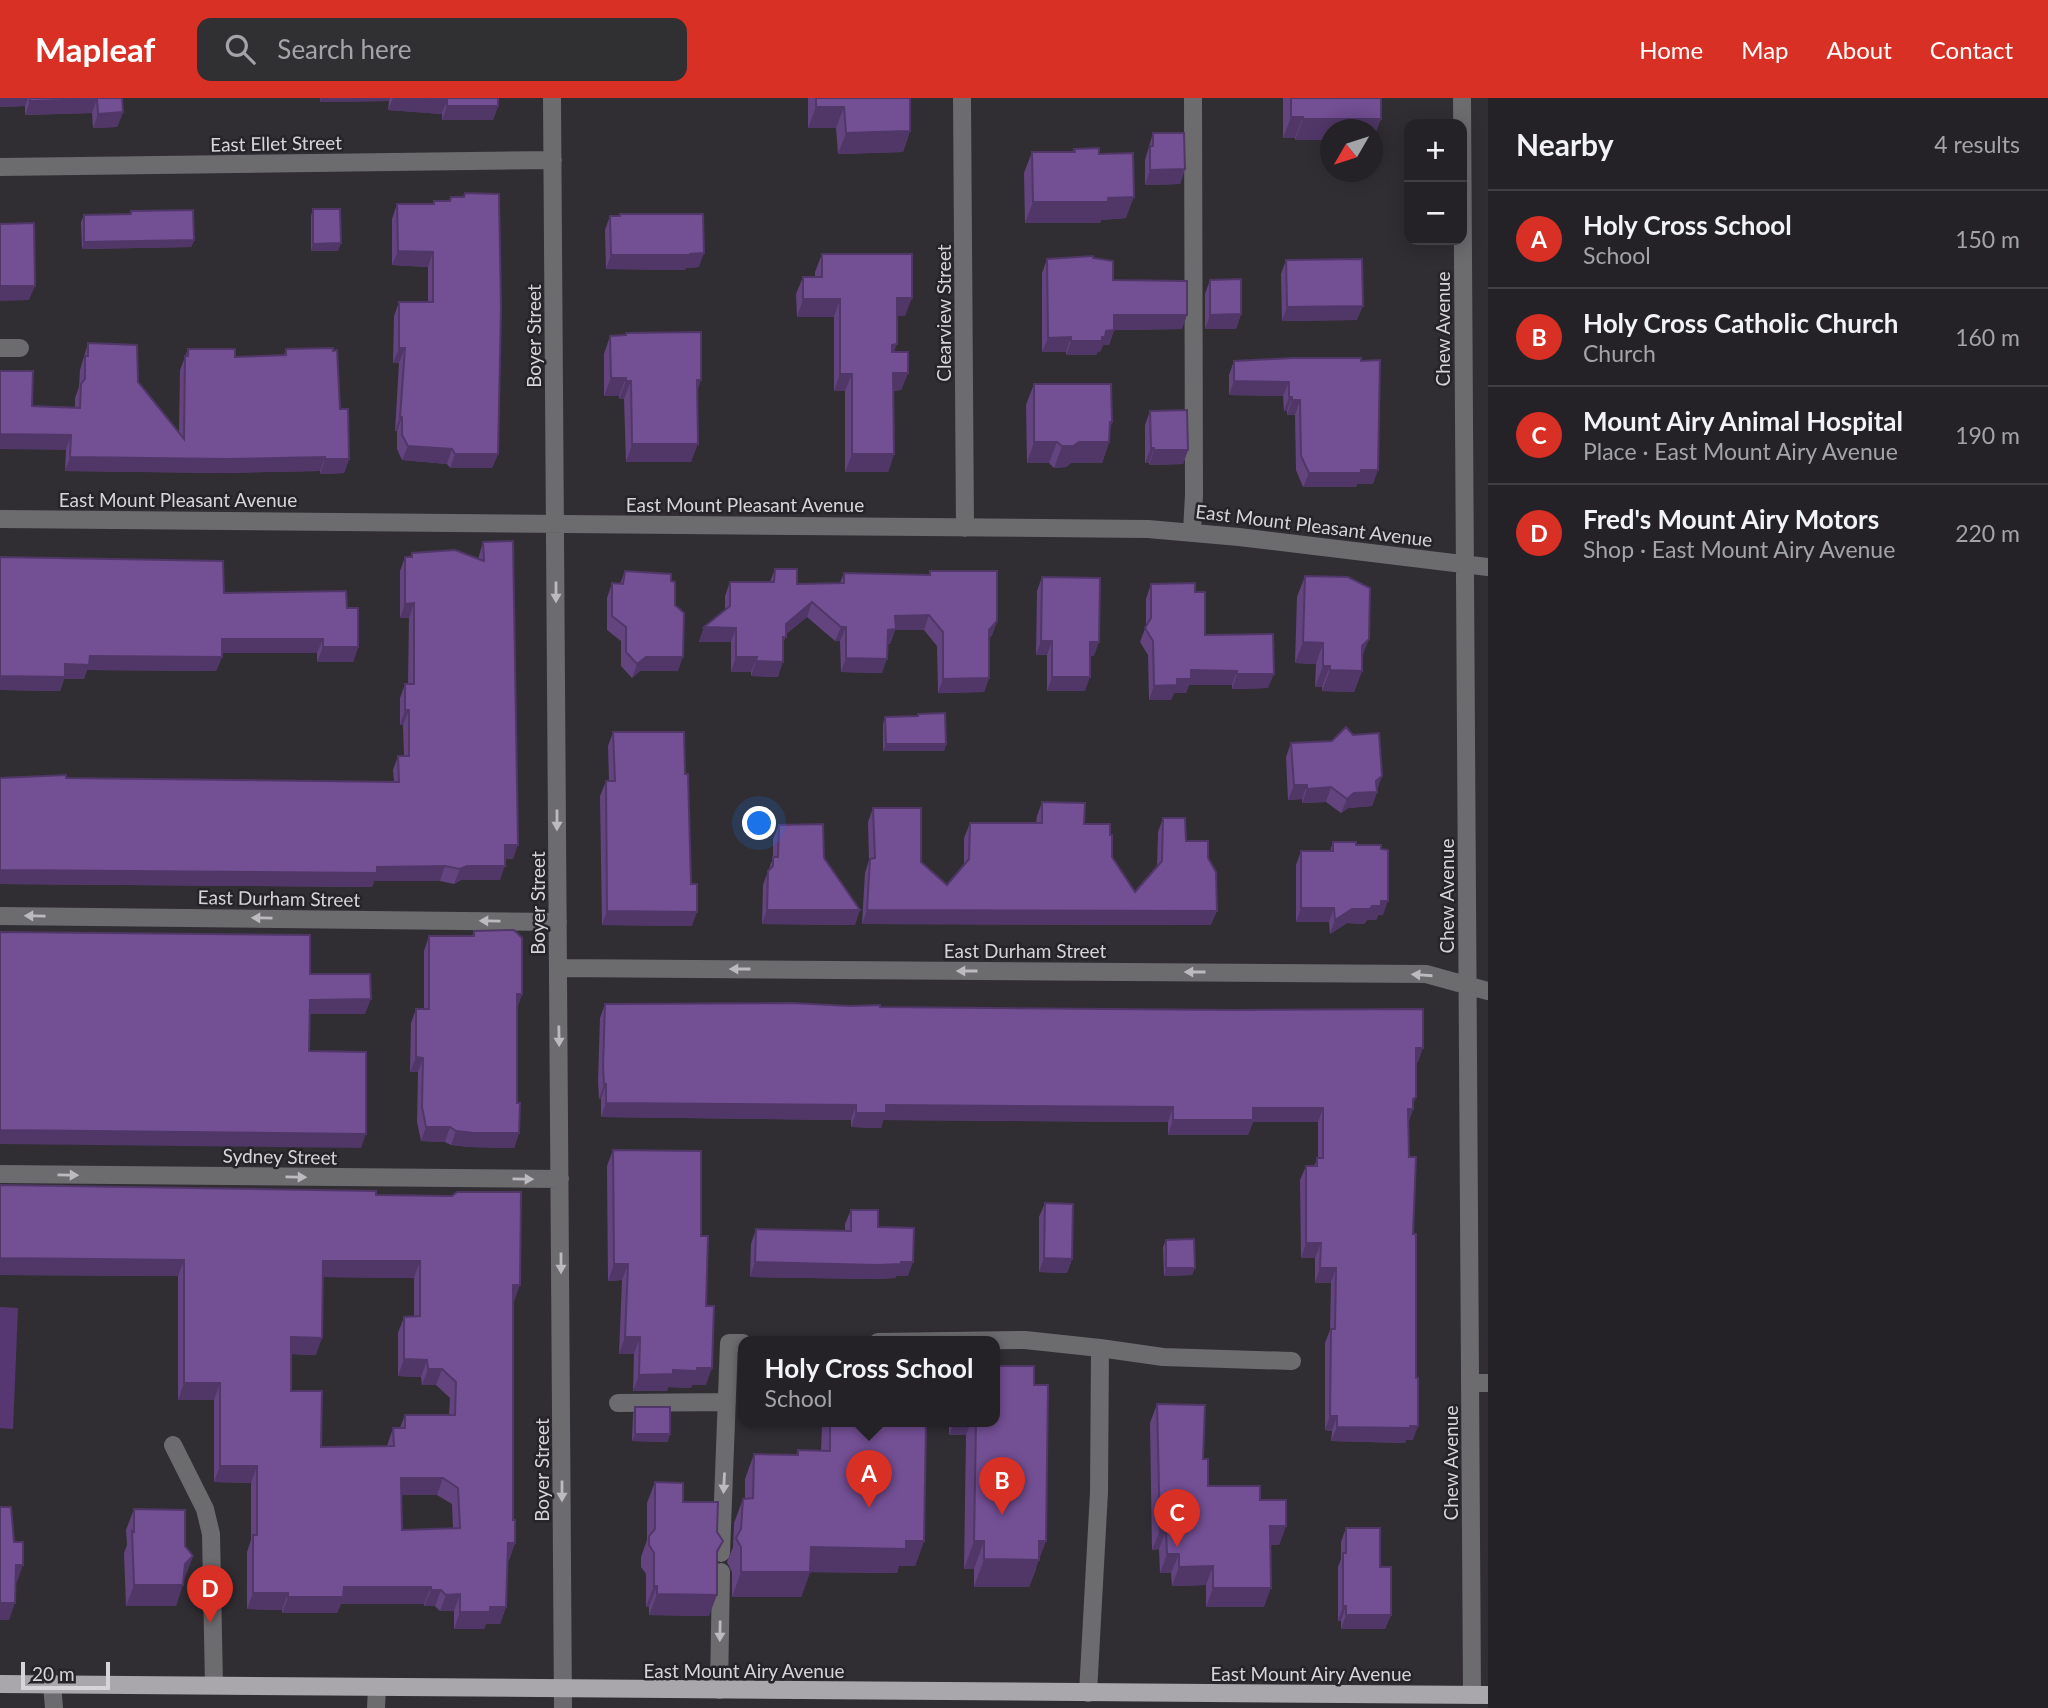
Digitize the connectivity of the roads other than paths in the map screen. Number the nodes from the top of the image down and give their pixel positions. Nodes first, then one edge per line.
1 (552, 98) edge
2 (962, 98) edge
3 (1193, 98) edge
4 (1462, 98) edge
5 (553, 160) junction
6 (0, 167) edge
7 (0, 348) edge
8 (20, 348) dead end
9 (0, 519) edge
10 (555, 524) junction
11 (965, 528) junction
12 (1192, 531) junction
13 (1465, 564) junction
14 (1488, 567) edge
15 (0, 916) edge
16 (558, 922) junction
17 (558, 968) junction
18 (1468, 984) junction
19 (1488, 991) edge
20 (0, 1174) edge
21 (560, 1180) junction
22 (1469, 1338) junction
23 (1488, 1339) edge
24 (1000, 1340) edge
25 (738, 1343) edge
26 (1100, 1348) junction
27 (1292, 1361) dead end
28 (1479, 1383) edge
29 (618, 1403) dead end
30 (732, 1410) edge
31 (173, 1445) dead end
32 (721, 1553) edge
33 (721, 1572) edge
34 (0, 1684) edge
35 (52, 1684) junction
36 (214, 1685) junction
37 (377, 1687) junction
38 (563, 1690) junction
39 (719, 1690) junction
40 (1088, 1693) junction
41 (1480, 1695) edge
42 (54, 1708) edge
43 (376, 1708) edge
44 (563, 1708) edge

1 - 5 street, Boyer Street
2 - 11 street, Clearview Street
3 - 12 street
4 - 13 street, Chew Avenue
5 - 6 street, East Ellet Street
5 - 10 street, Boyer Street
7 - 8 street
9 - 10 street, East Mount Pleasant Avenue
10 - 11 street, East Mount Pleasant Avenue
10 -> 16 street, Boyer Street
11 - 12 street, East Mount Pleasant Avenue
12 - 13 street, East Mount Pleasant Avenue
13 - 14 street, East Mount Pleasant Avenue
13 - 18 street, Chew Avenue
16 -> 15 street, East Durham Street
16 - 17 street, Boyer Street
18 -> 17 street, East Durham Street
17 -> 21 street, Boyer Street
18 - 19 street, East Durham Street
18 - 22 street, Chew Avenue
20 -> 21 street, Sydney Street
21 -> 38 street, Boyer Street
22 - 23 street
22 - 28 street, Chew Avenue
24 - 26 street
25 - 30 street
26 - 27 street
26 - 40 street
28 - 41 street, Chew Avenue
29 - 30 street
30 -> 32 street
31 - 36 street
33 -> 39 street
34 - 35 main road, East Mount Airy Avenue
35 - 36 main road, East Mount Airy Avenue
35 - 42 street
36 - 37 main road, East Mount Airy Avenue
37 - 38 main road, East Mount Airy Avenue
37 - 43 street
38 - 39 main road, East Mount Airy Avenue
38 - 44 street, Boyer Street
39 - 40 main road, East Mount Airy Avenue
40 - 41 main road, East Mount Airy Avenue

